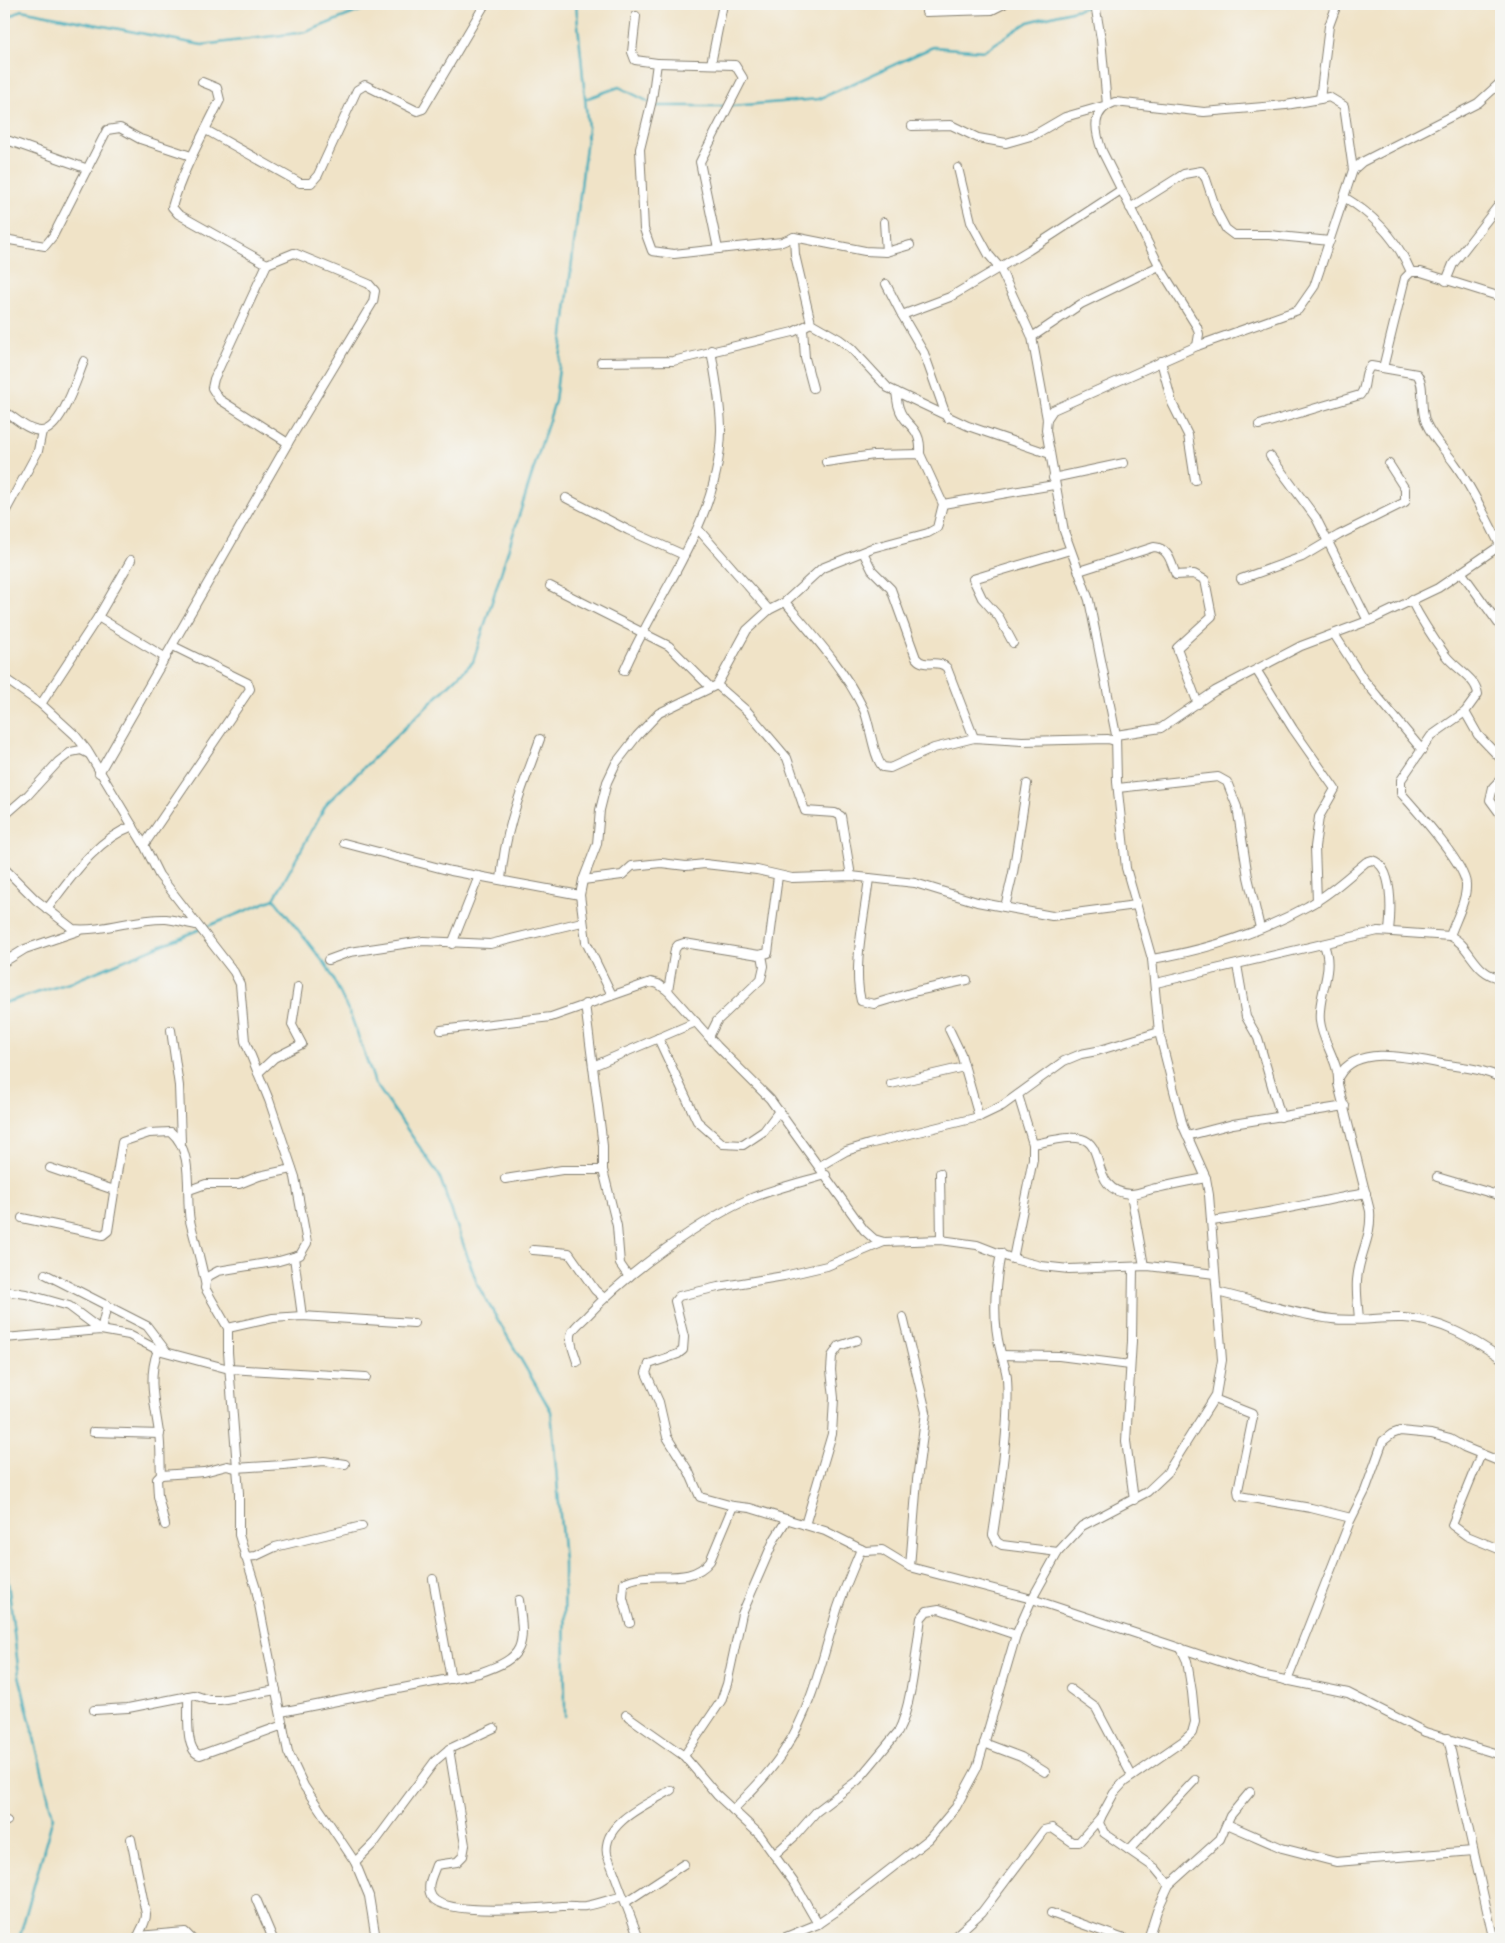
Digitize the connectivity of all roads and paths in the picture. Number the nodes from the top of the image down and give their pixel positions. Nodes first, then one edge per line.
1 (485, 4) edge
2 (722, 4) edge
3 (1004, 4) edge
4 (1095, 4) edge
5 (1337, 4) edge
6 (926, 12) dead end
7 (636, 16) dead end
8 (657, 62) junction
9 (710, 64) junction
10 (202, 82) dead end
11 (1501, 82) edge
12 (1320, 99) junction
13 (1107, 105) junction
14 (912, 126) dead end
15 (206, 130) junction
16 (4, 139) edge
17 (191, 156) junction
18 (958, 168) dead end
19 (88, 169) junction
20 (1353, 170) junction
21 (1121, 190) junction
22 (1344, 197) junction
23 (1501, 202) edge
24 (1130, 208) junction
25 (884, 222) dead end
26 (794, 237) junction
27 (4, 239) edge
28 (1330, 241) junction
29 (910, 244) dead end
30 (718, 249) junction
31 (886, 252) junction
32 (267, 264) junction
33 (1159, 266) junction
34 (1000, 268) junction
35 (1411, 272) junction
36 (1446, 281) junction
37 (886, 284) dead end
38 (1501, 297) edge
39 (902, 315) junction
40 (811, 323) junction
41 (803, 328) junction
42 (1032, 336) junction
43 (1197, 346) junction
44 (711, 350) junction
45 (84, 361) dead end
46 (1161, 361) junction
47 (601, 362) dead end
48 (1383, 368) junction
49 (812, 388) dead end
50 (896, 392) junction
51 (4, 411) edge
52 (947, 418) junction
53 (1048, 419) junction
54 (1259, 425) dead end
55 (42, 431) junction
56 (288, 443) junction
57 (920, 454) junction
58 (1050, 454) junction
59 (1270, 456) dead end
60 (826, 462) dead end
61 (1124, 463) dead end
62 (1389, 464) dead end
63 (1195, 480) dead end
64 (1054, 481) junction
65 (566, 498) dead end
66 (943, 504) junction
67 (4, 514) edge
68 (698, 529) junction
69 (1328, 543) junction
70 (1501, 545) edge
71 (1070, 550) junction
72 (863, 552) junction
73 (684, 555) junction
74 (131, 560) dead end
75 (1079, 571) junction
76 (1462, 573) junction
77 (1241, 579) dead end
78 (550, 586) dead end
79 (1411, 600) junction
80 (785, 602) junction
81 (769, 610) junction
82 (98, 617) junction
83 (1368, 621) junction
84 (1501, 627) edge
85 (642, 633) junction
86 (1334, 634) junction
87 (1013, 643) dead end
88 (173, 646) junction
89 (166, 658) junction
90 (624, 671) dead end
91 (1257, 671) junction
92 (4, 679) edge
93 (713, 686) junction
94 (41, 704) junction
95 (1198, 704) junction
96 (1464, 712) junction
97 (974, 738) junction
98 (1116, 738) junction
99 (540, 739) dead end
100 (1422, 750) junction
101 (89, 754) junction
102 (1501, 759) edge
103 (99, 773) junction
104 (1501, 779) edge
105 (1027, 784) dead end
106 (1118, 788) junction
107 (1501, 815) edge
108 (4, 816) edge
109 (133, 826) junction
110 (344, 843) dead end
111 (144, 845) junction
112 (5, 871) edge
113 (479, 876) junction
114 (778, 876) junction
115 (851, 876) junction
116 (869, 878) junction
117 (501, 880) junction
118 (583, 880) junction
119 (580, 895) junction
120 (1317, 901) junction
121 (1136, 905) junction
122 (1005, 907) junction
123 (46, 909) junction
124 (582, 922) junction
125 (196, 926) junction
126 (1260, 928) junction
127 (80, 930) junction
128 (1389, 931) junction
129 (1450, 936) junction
130 (452, 944) junction
131 (1324, 945) junction
132 (762, 955) junction
133 (1152, 959) junction
134 (328, 960) dead end
135 (4, 962) edge
136 (1238, 965) junction
137 (1501, 978) edge
138 (967, 980) dead end
139 (1156, 983) junction
140 (298, 987) dead end
141 (668, 991) junction
142 (612, 995) junction
143 (585, 1004) junction
144 (696, 1022) junction
145 (950, 1029) dead end
146 (171, 1030) dead end
147 (441, 1030) dead end
148 (1159, 1032) junction
149 (709, 1037) junction
150 (658, 1038) junction
151 (593, 1066) junction
152 (964, 1067) junction
153 (258, 1073) junction
154 (1339, 1076) junction
155 (1501, 1078) edge
156 (891, 1084) dead end
157 (1018, 1095) junction
158 (1345, 1106) junction
159 (779, 1112) junction
160 (978, 1116) junction
161 (1281, 1117) junction
162 (1187, 1136) junction
163 (182, 1144) junction
164 (1033, 1144) junction
165 (820, 1166) junction
166 (50, 1168) dead end
167 (292, 1169) junction
168 (603, 1170) junction
169 (940, 1172) dead end
170 (826, 1175) junction
171 (1438, 1177) dead end
172 (1206, 1178) junction
173 (505, 1179) dead end
174 (114, 1190) junction
175 (189, 1190) junction
176 (1366, 1193) junction
177 (1131, 1194) junction
178 (1501, 1196) edge
179 (22, 1218) dead end
180 (1211, 1222) junction
181 (941, 1240) junction
182 (884, 1242) junction
183 (532, 1250) dead end
184 (1001, 1254) junction
185 (294, 1257) junction
186 (1013, 1259) junction
187 (1144, 1266) junction
188 (1133, 1267) junction
189 (45, 1274) dead end
190 (1215, 1274) junction
191 (629, 1277) junction
192 (204, 1282) junction
193 (4, 1292) edge
194 (1217, 1292) junction
195 (604, 1298) junction
196 (108, 1305) junction
197 (302, 1316) junction
198 (903, 1317) dead end
199 (1359, 1319) junction
200 (414, 1323) dead end
201 (228, 1328) junction
202 (101, 1330) junction
203 (4, 1338) edge
204 (857, 1340) dead end
205 (162, 1350) junction
206 (1002, 1355) junction
207 (1501, 1358) edge
208 (577, 1362) dead end
209 (1130, 1365) junction
210 (229, 1369) junction
211 (366, 1377) dead end
212 (1214, 1399) junction
213 (93, 1432) dead end
214 (160, 1434) junction
215 (1481, 1454) junction
216 (1501, 1462) edge
217 (345, 1464) dead end
218 (236, 1468) junction
219 (161, 1475) junction
220 (1134, 1500) junction
221 (733, 1506) junction
222 (1352, 1518) junction
223 (786, 1519) junction
224 (805, 1524) junction
225 (165, 1525) dead end
226 (362, 1526) dead end
227 (861, 1549) junction
228 (1501, 1550) edge
229 (1058, 1552) junction
230 (245, 1558) junction
231 (910, 1567) junction
232 (433, 1578) dead end
233 (1032, 1599) junction
234 (518, 1600) dead end
235 (630, 1623) dead end
236 (1016, 1635) junction
237 (1181, 1648) junction
238 (451, 1679) junction
239 (1287, 1681) junction
240 (1070, 1689) dead end
241 (276, 1690) junction
242 (188, 1696) junction
243 (94, 1710) dead end
244 (281, 1712) junction
245 (626, 1715) dead end
246 (283, 1726) junction
247 (494, 1728) dead end
248 (1448, 1738) junction
249 (984, 1743) junction
250 (449, 1749) junction
251 (1501, 1755) edge
252 (684, 1756) junction
253 (1045, 1772) dead end
254 (1132, 1776) junction
255 (1195, 1780) dead end
256 (671, 1790) dead end
257 (1250, 1792) dead end
258 (733, 1810) junction
259 (1100, 1817) junction
260 (1227, 1824) junction
261 (131, 1839) dead end
262 (1129, 1850) junction
263 (1473, 1851) junction
264 (774, 1855) junction
265 (355, 1862) junction
266 (684, 1864) dead end
267 (1169, 1885) junction
268 (624, 1899) junction
269 (256, 1900) dead end
270 (1051, 1913) dead end
271 (818, 1924) junction
272 (1501, 1934) edge
273 (1493, 1937) junction
274 (138, 1938) edge
275 (192, 1939) edge
276 (272, 1939) edge
277 (376, 1939) edge
278 (639, 1939) edge
279 (781, 1939) edge
280 (952, 1939) edge
281 (1124, 1939) edge
282 (1148, 1939) edge
283 (1484, 1939) edge

1 - 15 street
2 - 9 street
3 - 6 street
4 - 13 street
5 - 12 street
7 - 8 street
8 - 9 street
8 - 30 street
9 - 30 street
10 - 15 street
11 - 20 street
12 - 13 street
12 - 20 street
13 - 14 street
13 - 21 street
15 - 17 street
16 - 19 street
17 - 19 street
17 - 32 street
18 - 34 street
19 - 27 street
20 - 22 street
21 - 24 street
21 - 34 street
22 - 28 street
22 - 35 street
23 - 36 street
24 - 28 street
24 - 33 street
25 - 31 street
26 - 30 street
26 - 31 street
26 - 40 street
28 - 43 street
29 - 31 street
32 - 56 street
32 - 56 street
33 - 42 street
33 - 43 street
34 - 39 street
34 - 42 street
35 - 36 street
35 - 48 street
36 - 38 street
37 - 39 street
39 - 52 street
40 - 41 street
40 - 50 street
41 - 44 street
41 - 49 street
42 - 53 street
43 - 46 street
44 - 47 street
44 - 68 street
45 - 55 street
46 - 53 street
46 - 63 street
48 - 54 street
48 - 70 street
50 - 52 street
50 - 57 street
51 - 55 street
52 - 58 street
53 - 58 street
55 - 67 street
56 - 88 street
57 - 60 street
57 - 66 street
58 - 64 street
59 - 69 street
61 - 64 street
62 - 69 street
64 - 66 street
64 - 71 street
65 - 73 street
66 - 72 street
68 - 73 street
68 - 81 street
69 - 77 street
69 - 83 street
70 - 76 street
71 - 75 street
71 - 87 street
72 - 80 street
72 - 97 street
73 - 85 street
74 - 82 street
75 - 95 street
75 - 98 street
76 - 79 street
76 - 84 street
78 - 85 street
79 - 83 street
79 - 96 street
80 - 81 street
80 - 97 street
81 - 93 street
82 - 89 street
82 - 94 street
83 - 86 street
85 - 90 street
85 - 93 street
86 - 91 street
86 - 100 street
88 - 89 street
88 - 111 street
89 - 103 street
91 - 95 street
91 - 120 street
92 - 94 street
93 - 115 street
93 - 118 street
94 - 101 street
95 - 98 street
96 - 100 street
96 - 102 street
97 - 98 street
98 - 106 street
99 - 117 street
100 - 129 street
101 - 103 street
101 - 108 street
103 - 109 street
104 - 107 street
105 - 122 street
106 - 121 street
106 - 126 street
109 - 111 street
109 - 123 street
110 - 113 street
111 - 125 street
112 - 123 street
113 - 117 street
113 - 130 street
114 - 115 street
114 - 118 street
114 - 132 street
115 - 116 street
116 - 122 street
116 - 138 street
117 - 119 street
118 - 119 street
119 - 124 street
120 - 126 street
120 - 128 street
121 - 122 street
121 - 133 street
123 - 127 street
124 - 130 street
124 - 142 street
125 - 127 street
125 - 153 street
126 - 133 street
127 - 135 street
128 - 129 street
128 - 131 street
129 - 137 street
130 - 134 street
131 - 136 street
131 - 154 street
132 - 141 street
132 - 149 street
133 - 139 street
136 - 139 street
136 - 161 street
139 - 148 street
140 - 153 street
141 - 142 street
141 - 144 street
142 - 143 street
143 - 147 street
143 - 151 street
144 - 149 street
144 - 150 street
145 - 152 street
146 - 163 street
148 - 157 street
148 - 162 street
149 - 159 street
150 - 151 street
150 - 159 street
151 - 168 street
152 - 156 street
152 - 160 street
153 - 167 street
154 - 155 street
154 - 158 street
157 - 160 street
157 - 164 street
158 - 161 street
158 - 176 street
159 - 165 street
160 - 165 street
161 - 162 street
162 - 172 street
163 - 174 street
163 - 175 street
164 - 177 street
164 - 186 street
165 - 170 street
166 - 174 street
167 - 175 street
167 - 185 street
168 - 173 street
168 - 191 street
169 - 181 street
170 - 182 street
170 - 191 street
171 - 178 street
172 - 177 street
172 - 180 street
174 - 179 street
175 - 192 street
176 - 180 street
176 - 199 street
177 - 187 street
180 - 190 street
181 - 182 street
181 - 184 street
182 - 221 street
183 - 195 street
184 - 186 street
184 - 206 street
185 - 192 street
185 - 197 street
186 - 188 street
187 - 188 street
187 - 190 street
188 - 209 street
189 - 196 street
190 - 194 street
191 - 195 street
192 - 201 street
193 - 202 street
194 - 199 street
194 - 212 street
195 - 208 street
196 - 202 street
196 - 205 street
197 - 200 street
197 - 201 street
198 - 231 street
199 - 207 street
201 - 210 street
202 - 203 street
202 - 205 street
204 - 224 street
205 - 210 street
205 - 214 street
206 - 209 street
206 - 229 street
209 - 220 street
210 - 211 street
210 - 218 street
212 - 220 street
212 - 222 street
213 - 214 street
214 - 219 street
215 - 216 street
215 - 222 street
215 - 228 street
217 - 218 street
218 - 219 street
218 - 230 street
219 - 225 street
220 - 229 street
221 - 223 street
221 - 235 street
222 - 239 street
223 - 224 street
223 - 252 street
224 - 227 street
226 - 230 street
227 - 231 street
227 - 258 street
229 - 233 street
230 - 241 street
231 - 233 street
232 - 238 street
233 - 236 street
233 - 237 street
234 - 238 street
236 - 249 street
236 - 264 street
237 - 239 street
237 - 254 street
238 - 244 street
239 - 248 street
240 - 254 street
241 - 242 street
241 - 244 street
242 - 243 street
242 - 246 street
244 - 246 street
245 - 252 street
246 - 265 street
247 - 250 street
248 - 251 street
248 - 263 street
249 - 253 street
249 - 271 street
250 - 265 street
250 - 268 street
252 - 258 street
254 - 259 street
255 - 262 street
256 - 268 street
257 - 260 street
258 - 264 street
259 - 262 street
259 - 280 street
260 - 263 street
260 - 267 street
261 - 274 street
262 - 267 street
263 - 273 street
264 - 271 street
265 - 277 street
266 - 268 street
267 - 282 street
268 - 278 street
269 - 276 street
270 - 281 street
271 - 279 street
272 - 273 street
273 - 283 street
274 - 275 street

